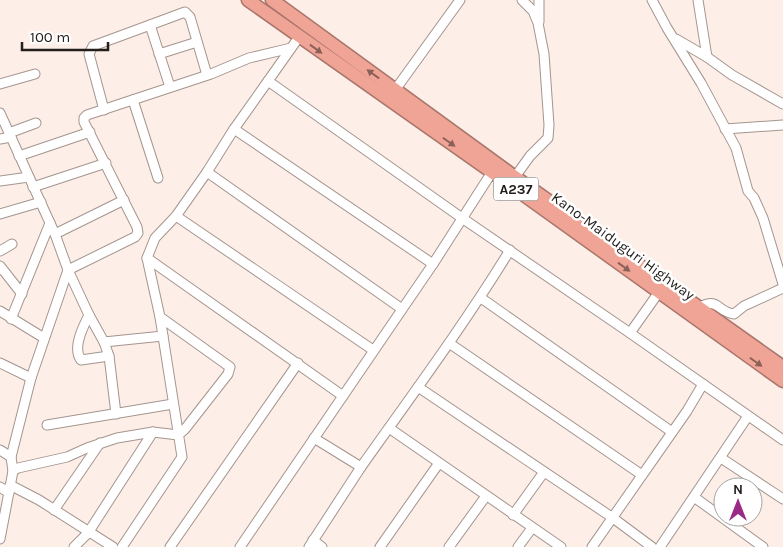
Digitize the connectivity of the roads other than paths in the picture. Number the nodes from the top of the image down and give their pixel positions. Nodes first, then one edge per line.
1 (248, 0) edge
2 (272, 0) edge
3 (460, 0) edge
4 (522, 0) edge
5 (539, 0) edge
6 (652, 0) edge
7 (698, 0) edge
8 (538, 23) junction
9 (150, 25) junction
10 (299, 37) junction
11 (673, 37) junction
12 (197, 42) junction
13 (291, 48) junction
14 (159, 54) junction
15 (707, 57) junction
16 (35, 74) dead end
17 (207, 75) junction
18 (268, 81) junction
19 (0, 84) edge
20 (170, 87) junction
21 (395, 90) junction
22 (133, 100) junction
23 (783, 104) edge
24 (104, 110) junction
25 (0, 113) edge
26 (36, 123) dead end
27 (783, 125) edge
28 (234, 129) junction
29 (725, 129) junction
30 (90, 132) junction
31 (10, 135) junction
32 (0, 139) edge
33 (20, 156) junction
34 (106, 162) junction
35 (207, 172) junction
36 (492, 172) junction
37 (515, 176) junction
38 (29, 177) junction
39 (158, 178) dead end
40 (0, 181) edge
41 (33, 187) junction
42 (124, 200) junction
43 (41, 202) junction
44 (0, 214) edge
45 (176, 216) junction
46 (462, 218) junction
47 (50, 223) junction
48 (138, 233) junction
49 (55, 234) junction
50 (155, 238) junction
51 (12, 244) dead end
52 (510, 250) junction
53 (0, 252) edge
54 (147, 258) junction
55 (433, 264) junction
56 (0, 266) edge
57 (68, 270) junction
58 (783, 286) edge
59 (659, 292) junction
60 (22, 294) junction
61 (480, 298) junction
62 (700, 307) junction
63 (402, 309) junction
64 (0, 312) edge
65 (89, 315) junction
66 (160, 317) junction
67 (11, 318) junction
68 (630, 333) junction
69 (163, 336) junction
70 (44, 338) junction
71 (104, 342) junction
72 (450, 343) junction
73 (374, 350) junction
74 (109, 356) junction
75 (298, 363) junction
76 (0, 365) edge
77 (783, 367) edge
78 (31, 378) junction
79 (783, 381) edge
80 (703, 384) junction
81 (418, 387) junction
82 (343, 396) junction
83 (173, 404) junction
84 (116, 414) junction
85 (748, 416) junction
86 (47, 425) dead end
87 (389, 428) junction
88 (153, 432) junction
89 (672, 432) junction
90 (178, 435) junction
91 (314, 438) junction
92 (783, 440) edge
93 (100, 443) junction
94 (0, 450) edge
95 (11, 457) junction
96 (720, 458) junction
97 (439, 464) junction
98 (361, 467) junction
99 (13, 471) junction
100 (544, 472) junction
101 (642, 475) junction
102 (0, 487) edge
103 (9, 489) junction
104 (486, 496) junction
105 (694, 498) junction
106 (783, 499) edge
107 (54, 510) junction
108 (513, 516) junction
109 (2, 518) edge
110 (613, 518) junction
111 (532, 528) junction
112 (88, 533) junction
113 (0, 539) edge
114 (311, 544) edge
115 (74, 547) edge
116 (113, 547) edge
117 (122, 547) edge
118 (170, 547) edge
119 (240, 547) edge
120 (322, 547) edge
121 (380, 547) edge
122 (449, 547) edge
123 (518, 547) edge
124 (560, 547) edge
125 (592, 547) edge
126 (652, 547) edge
127 (660, 547) edge
128 (763, 547) edge

1 - 10 highway, Kano-Maiduguri Highway / A237
21 -> 2 highway, Kano-Maiduguri Highway / A237
3 - 21 street
4 - 8 street
5 - 8 street
6 - 11 street
7 - 15 street
8 - 37 street
9 - 12 street
9 - 14 street
9 - 24 street
10 - 13 street
10 -> 36 highway, Kano-Maiduguri Highway / A237
11 - 15 street
11 - 29 street
12 - 14 street
12 - 17 street
13 - 17 street
13 - 18 street
14 - 20 street
15 - 23 street
16 - 19 street
17 - 20 street
18 - 28 street
18 - 46 street
20 - 22 street
21 - 37 highway, Kano-Maiduguri Highway / A237
22 - 24 street
22 - 39 street
24 - 30 street
25 - 31 street
26 - 31 street
27 - 29 street
28 - 35 street
28 - 55 street
29 - 58 street
30 - 33 street
30 - 34 street
31 - 32 street
31 - 33 street
33 - 38 street
34 - 41 street
34 - 42 street
35 - 45 street
35 - 63 street
36 - 46 street
36 -> 59 highway, Kano-Maiduguri Highway / A237
37 - 62 highway, Kano-Maiduguri Highway / A237
38 - 40 street
38 - 41 street
41 - 43 street
42 - 48 street
42 - 49 street
43 - 44 street
43 - 47 street
45 - 50 street
45 - 73 street
46 - 52 street
46 - 55 street
47 - 49 street
47 - 60 street
48 - 50 street
48 - 57 street
49 - 57 street
50 - 54 street
51 - 53 street
52 - 61 street
52 - 68 street
54 - 66 street
54 - 75 street
55 - 63 street
56 - 60 street
57 - 65 street
57 - 70 street
58 - 62 street
59 - 68 street
59 -> 79 highway, Kano-Maiduguri Highway / A237
60 - 67 street
61 - 72 street
61 - 89 street
62 - 77 highway, Kano-Maiduguri Highway / A237
63 - 73 street
64 - 67 street
65 - 71 street
65 - 74 street
66 - 69 street
66 - 90 street
67 - 70 street
68 - 80 street
69 - 71 street
69 - 83 street
70 - 78 street
71 - 74 street
72 - 81 street
72 - 101 street
73 - 82 street
74 - 84 street
75 - 82 street
75 - 118 street
76 - 78 street
78 - 95 street
80 - 85 street
80 - 89 street
81 - 87 street
81 - 100 street
82 - 91 street
83 - 84 street
83 - 90 street
84 - 86 street
85 - 92 street
85 - 96 street
87 - 97 street
87 - 98 street
88 - 90 street
88 - 93 street
88 - 112 street
89 - 101 street
90 - 117 street
91 - 98 street
91 - 119 street
93 - 99 street
93 - 107 street
94 - 95 street
95 - 99 street
96 - 105 street
96 - 106 street
97 - 104 street
97 - 121 street
98 - 114 street
99 - 103 street
100 - 108 street
100 - 110 street
101 - 110 street
102 - 103 street
103 - 107 street
103 - 109 street
104 - 108 street
104 - 122 street
105 - 127 street
105 - 128 street
107 - 112 street
108 - 111 street
109 - 113 street
110 - 125 street
110 - 126 street
111 - 123 street
111 - 124 street
112 - 115 street
112 - 116 street
114 - 120 street

